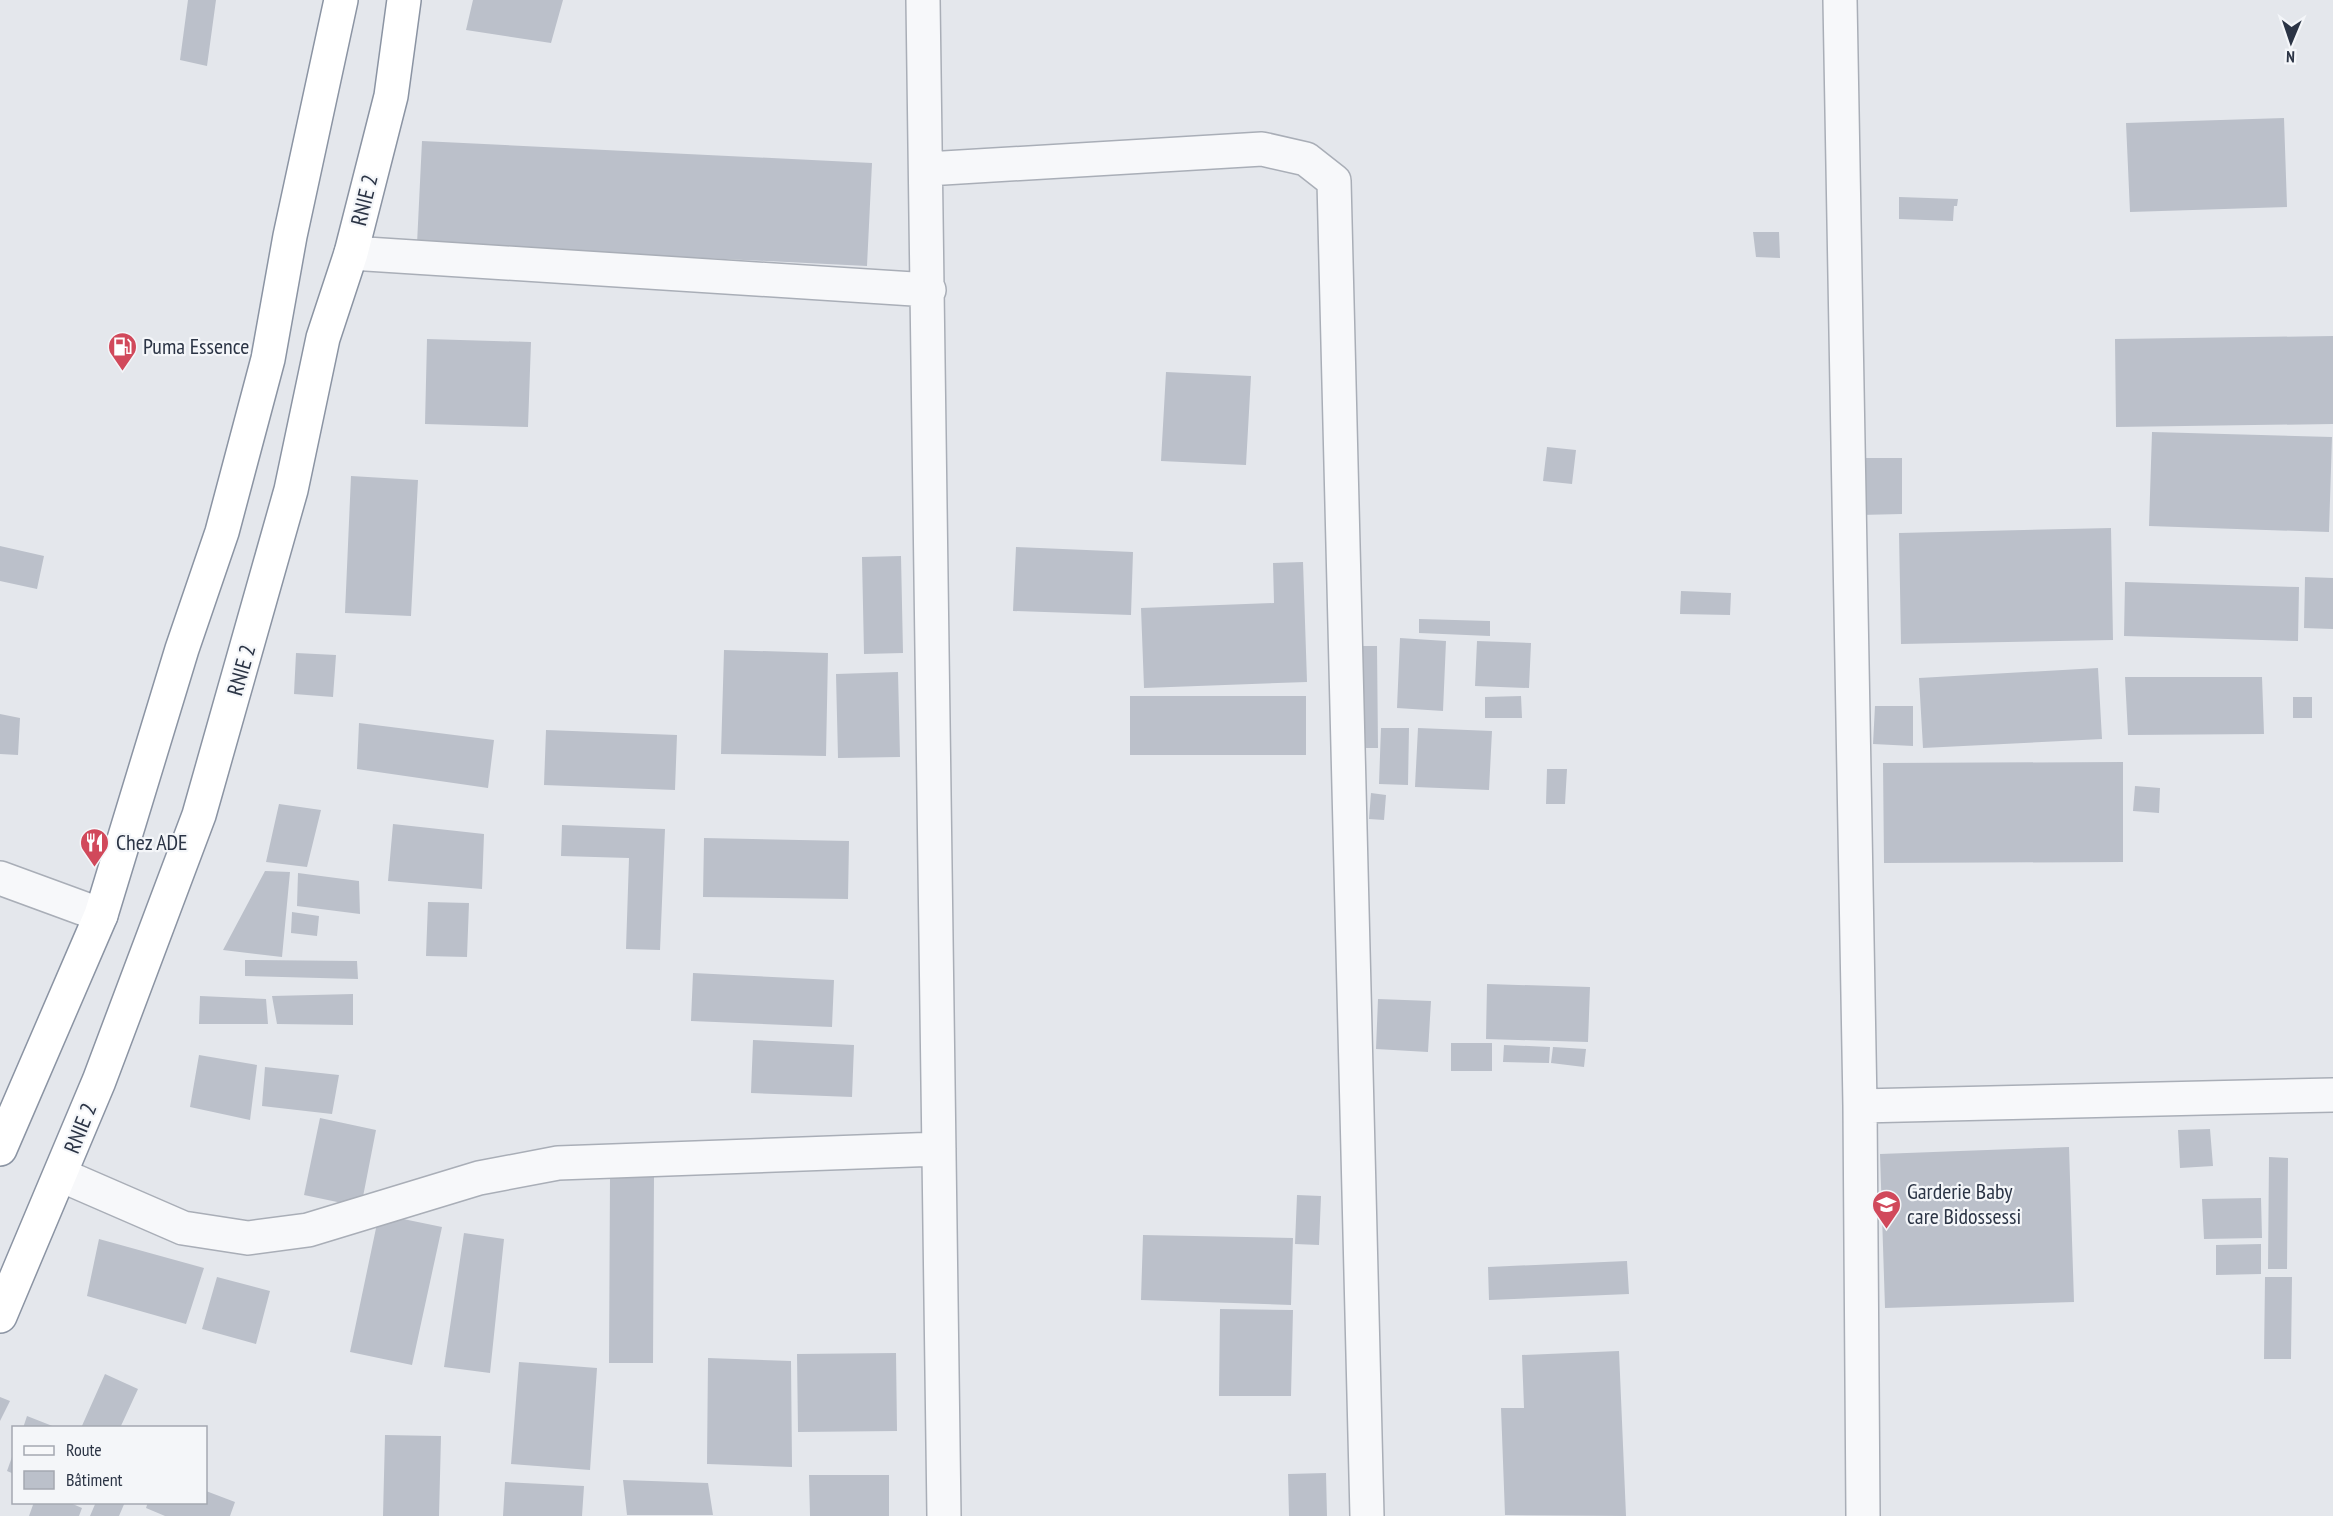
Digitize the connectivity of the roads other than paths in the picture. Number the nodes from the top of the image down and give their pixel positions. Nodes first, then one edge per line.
1 (341, 0) edge
2 (404, 0) edge
3 (923, 0) edge
4 (1840, 0) edge
5 (927, 169) junction
6 (351, 253) junction
7 (928, 290) junction
8 (0, 878) edge
9 (101, 915) junction
10 (2333, 1095) edge
11 (1860, 1106) junction
12 (0, 1149) edge
13 (939, 1149) junction
14 (61, 1174) junction
15 (0, 1316) edge
16 (944, 1516) edge
17 (1367, 1516) edge
18 (1863, 1516) edge

1 - 9 highway
2 - 6 highway, RNIE 2 / RNIE 2
3 - 5 street
4 - 11 street
5 - 7 street
5 - 17 street
6 - 7 street
6 - 14 highway, RNIE 2 / RNIE 2
7 - 13 street
8 - 9 street
9 - 12 highway
10 - 11 street
11 - 18 street
13 - 14 street
13 - 16 street
14 - 15 highway, RNIE 2 / RNIE 2

